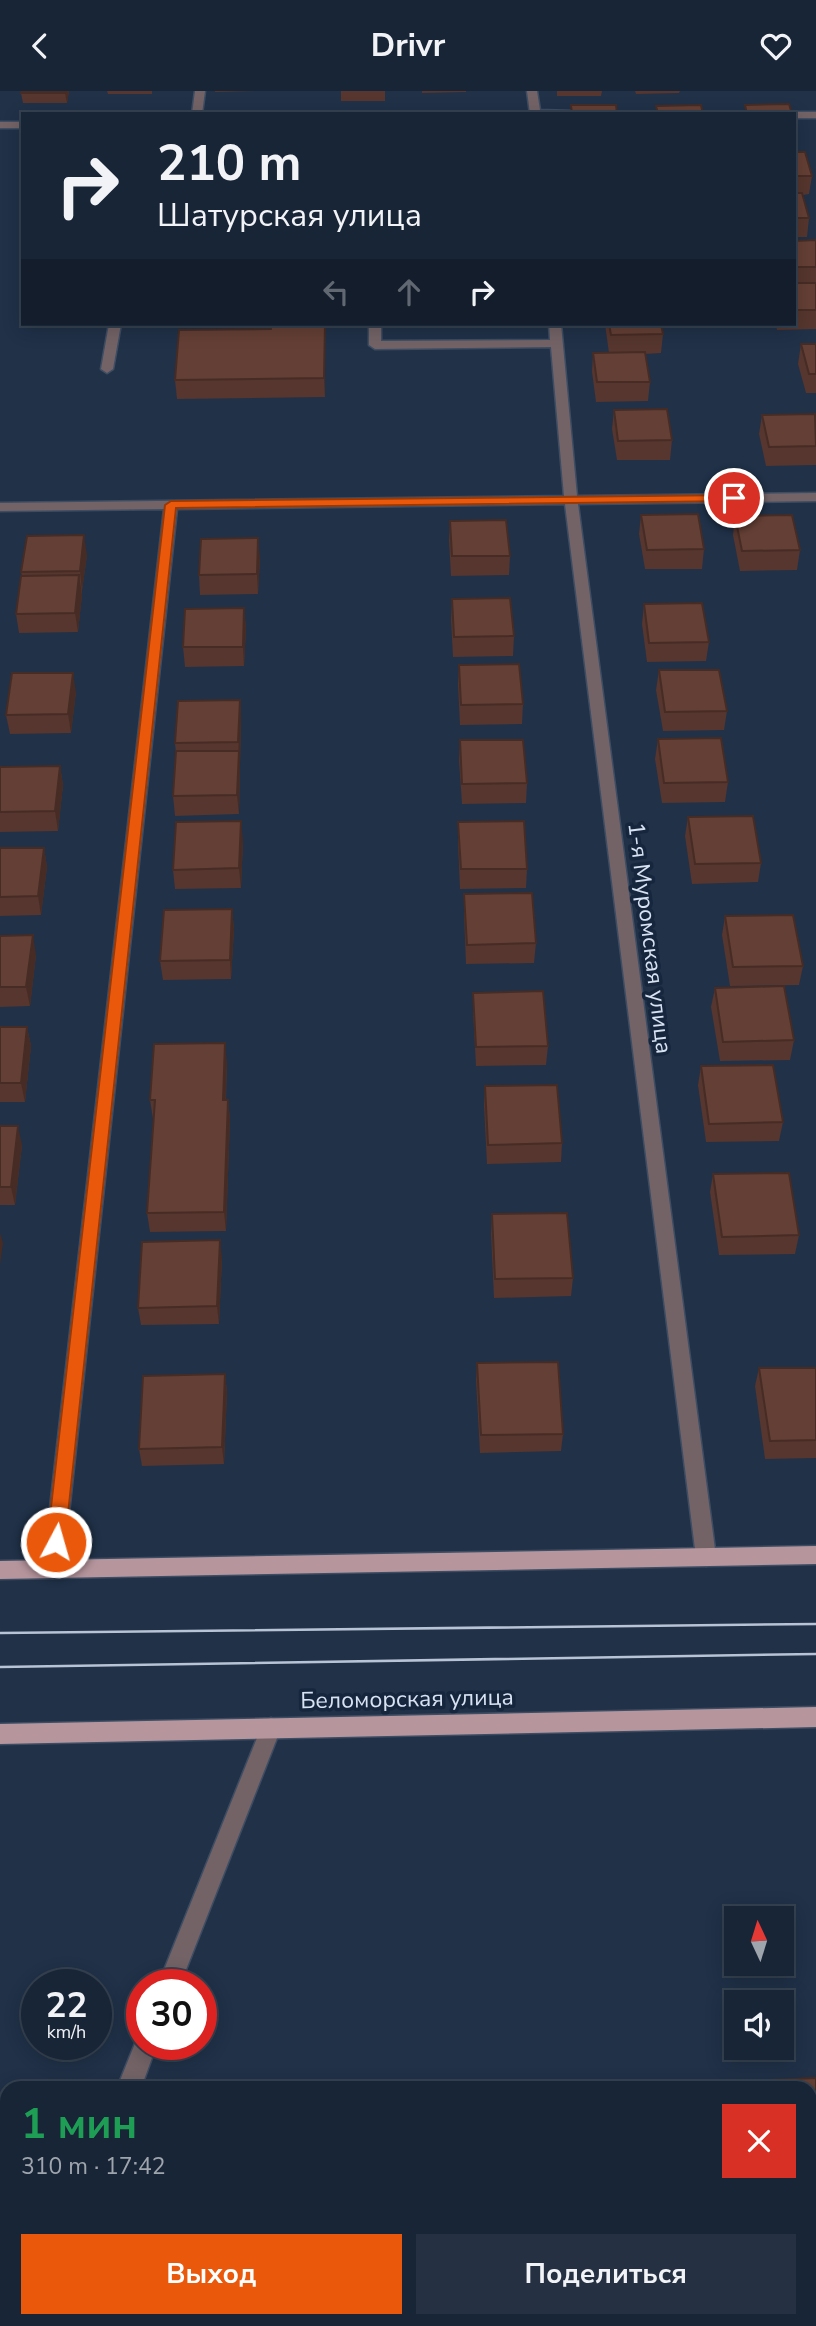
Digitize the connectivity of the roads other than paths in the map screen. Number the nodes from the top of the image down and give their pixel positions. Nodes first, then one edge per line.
1 (200, 91) edge
2 (532, 91) edge
3 (197, 112) edge
4 (535, 112) edge
5 (796, 115) edge
6 (816, 115) edge
7 (0, 125) edge
8 (21, 125) edge
9 (115, 326) edge
10 (375, 326) edge
11 (555, 326) edge
12 (557, 343) junction
13 (107, 369) dead end
14 (816, 497) edge
15 (571, 500) junction
16 (171, 505) junction
17 (0, 507) edge
18 (816, 1555) edge
19 (706, 1557) junction
20 (52, 1569) junction
21 (0, 1570) edge
22 (816, 1717) edge
23 (271, 1728) junction
24 (0, 1734) edge
25 (175, 1969) edge
26 (140, 2060) edge
27 (132, 2081) edge

1 - 3 street
2 - 4 street
5 - 6 street
7 - 8 street
9 - 13 street
10 - 12 street
11 - 12 street, 1-я Муромская улица
12 - 15 street, 1-я Муромская улица
14 - 15 street
15 - 16 street
15 - 19 street, 1-я Муромская улица
16 - 17 street
16 - 20 street
18 - 19 main road
19 - 20 main road
20 - 21 main road
22 - 23 main road, Беломорская улица
23 - 24 main road, Беломорская улица
23 - 25 street
26 - 27 street

